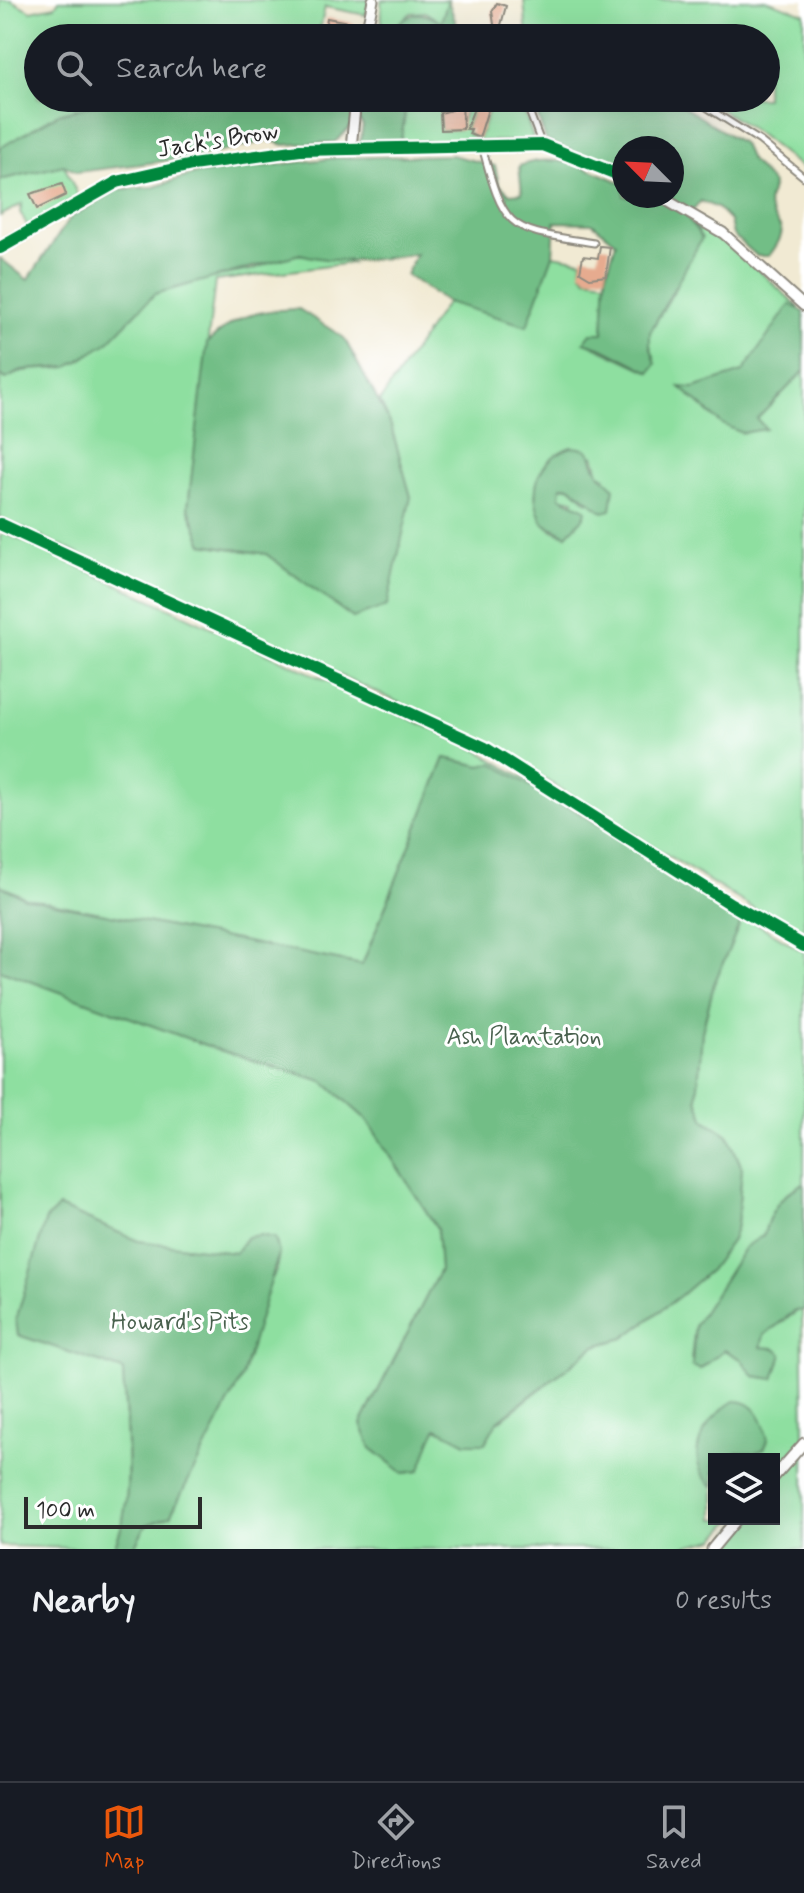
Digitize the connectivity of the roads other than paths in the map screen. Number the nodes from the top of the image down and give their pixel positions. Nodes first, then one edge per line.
1 (373, 0) edge
2 (368, 24) edge
3 (355, 112) edge
4 (530, 112) edge
5 (714, 112) edge
6 (482, 145) junction
7 (543, 145) junction
8 (351, 148) junction
9 (612, 172) edge
10 (804, 177) edge
11 (680, 208) edge
12 (594, 243) dead end
13 (0, 248) edge
14 (804, 306) edge
15 (0, 524) edge
16 (804, 946) edge
17 (804, 1443) edge
18 (780, 1470) edge
19 (732, 1525) edge
20 (712, 1549) edge

1 - 2 street
3 - 8 street
4 - 7 lane
5 - 10 lane
6 - 7 street, Jack's Brow
6 - 8 street, Jack's Brow
6 - 12 lane
7 - 9 street, Jack's Brow
8 - 13 street, Jack's Brow
11 - 14 street
15 - 16 street
17 - 18 street
19 - 20 street

